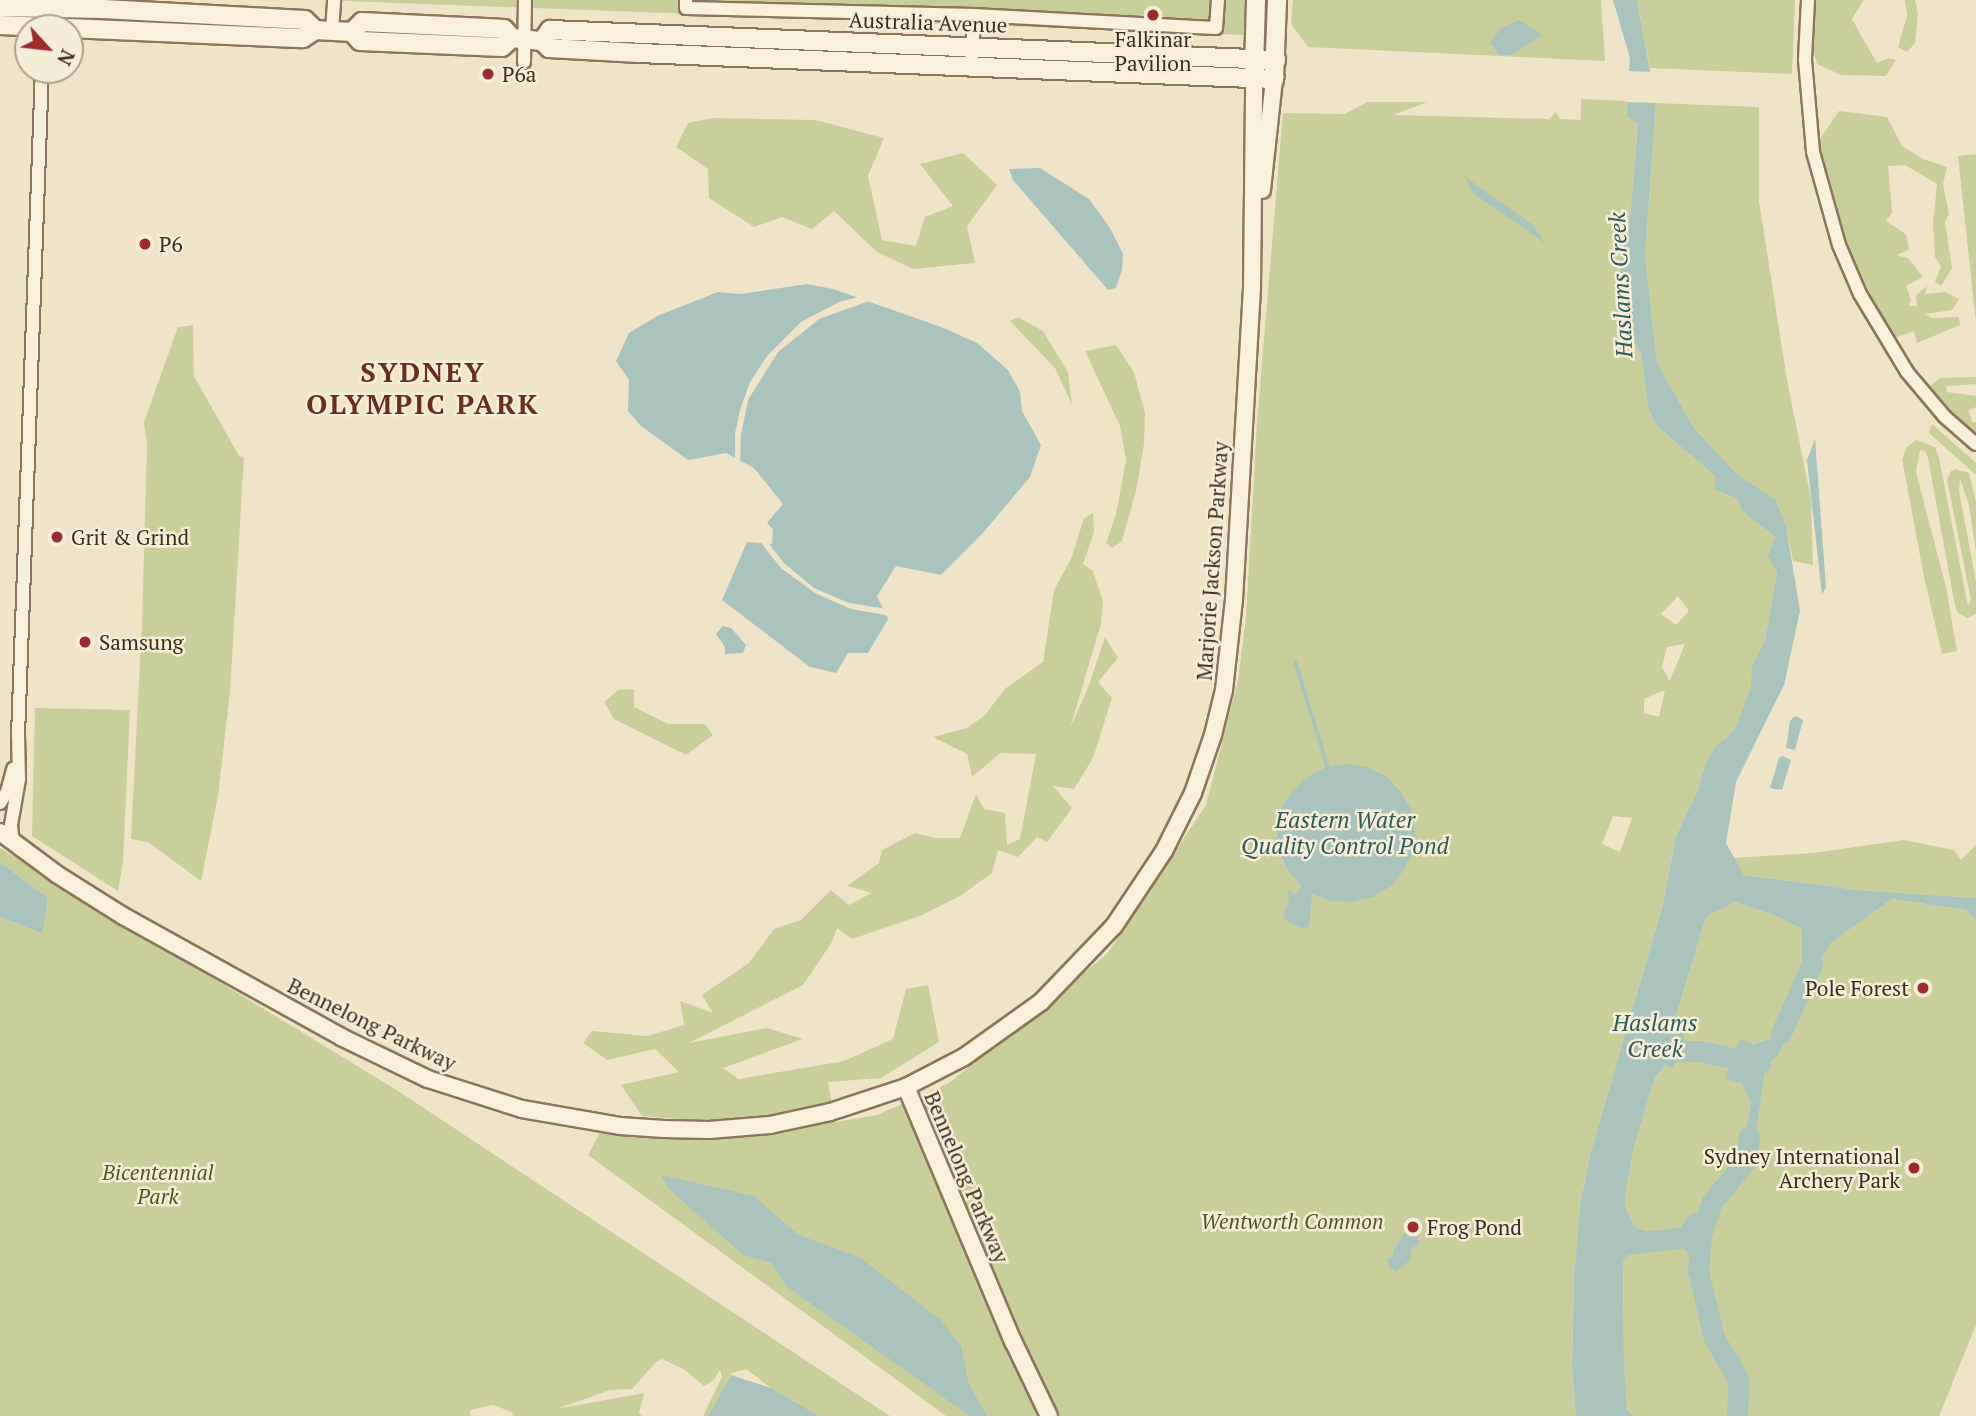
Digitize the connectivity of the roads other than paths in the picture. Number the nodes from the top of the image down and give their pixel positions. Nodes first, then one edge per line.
1 (334, 0) edge
2 (525, 0) edge
3 (686, 0) edge
4 (1218, 0) edge
5 (1256, 0) edge
6 (1278, 0) edge
7 (1808, 0) edge
8 (117, 5) edge
9 (800, 6) edge
10 (847, 6) edge
11 (0, 7) edge
12 (36, 14) edge
13 (59, 14) edge
14 (84, 19) edge
15 (974, 21) junction
16 (324, 30) junction
17 (526, 40) junction
18 (972, 56) junction
19 (1254, 59) junction
20 (1276, 60) junction
21 (524, 62) dead end
22 (1254, 79) junction
23 (1274, 79) junction
24 (42, 84) edge
25 (1252, 286) junction
26 (1976, 444) edge
27 (18, 759) junction
28 (0, 803) edge
29 (0, 832) edge
30 (13, 842) junction
31 (906, 1087) junction
32 (1049, 1416) edge

1 - 16 street
2 - 17 street
3 - 9 street
4 - 15 street
5 - 19 main road
6 - 20 main road
7 - 26 street
8 - 13 main road, Australia Avenue
8 - 16 main road, Australia Avenue
9 - 10 street
10 - 15 street
11 - 12 main road, Australia Avenue
14 - 16 main road, Australia Avenue
15 - 18 street
16 - 17 main road, Australia Avenue
17 - 18 main road, Australia Avenue
17 - 21 street
18 - 19 main road, Australia Avenue
18 - 22 main road, Australia Avenue
19 - 20 main road, Australia Avenue
19 - 22 main road
20 - 23 main road
22 - 23 main road, Australia Avenue
22 - 25 street, Marjorie Jackson Parkway
23 - 25 street, Marjorie Jackson Parkway
24 - 27 street
25 - 31 street, Marjorie Jackson Parkway
27 - 28 street
27 - 30 street
29 - 30 street, Bennelong Parkway
30 - 31 street, Bennelong Parkway
31 - 32 street, Bennelong Parkway

